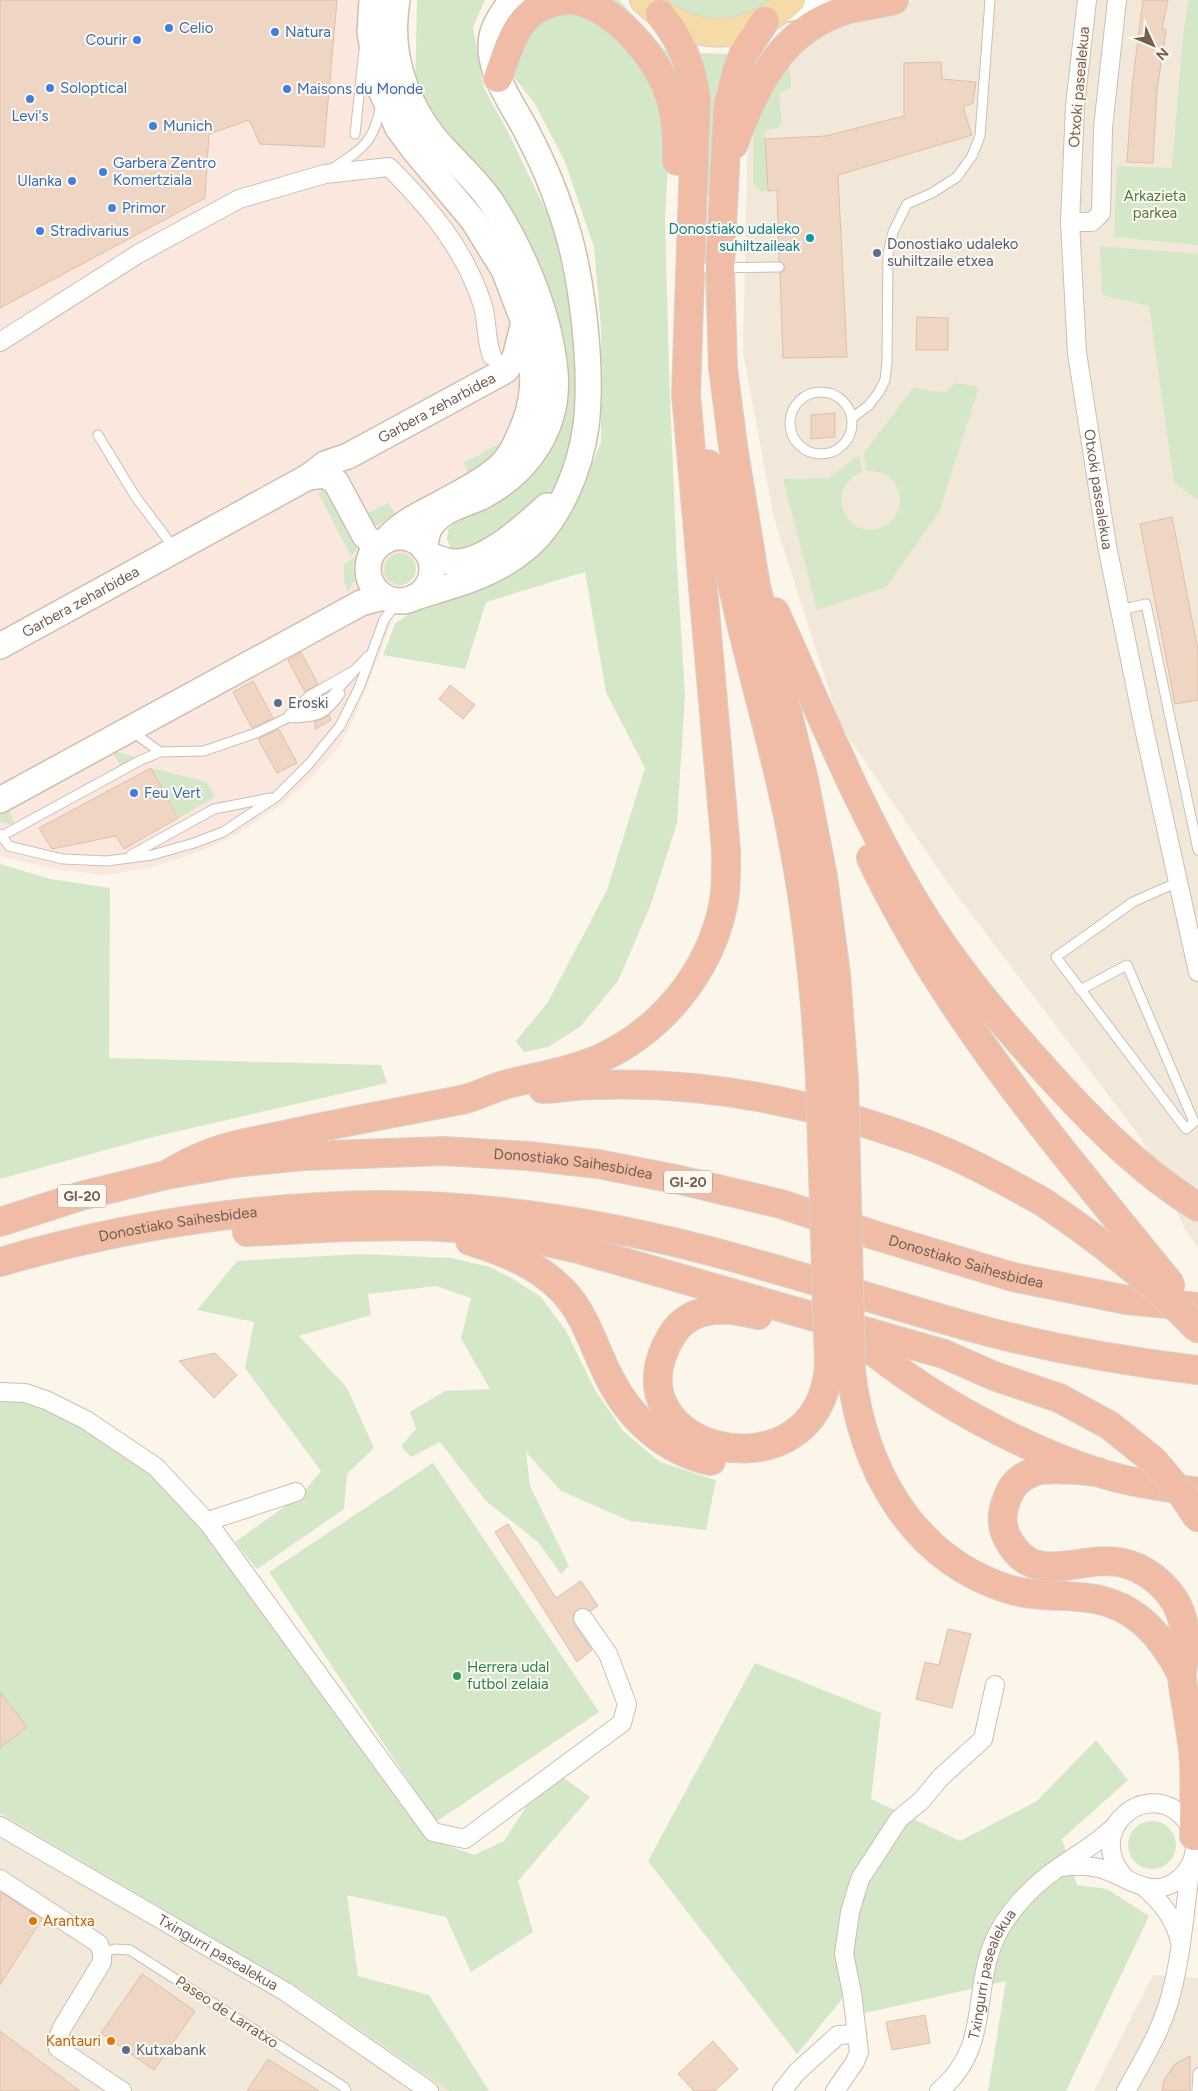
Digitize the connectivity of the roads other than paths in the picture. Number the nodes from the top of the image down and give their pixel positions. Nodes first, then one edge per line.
1 (397, 0) edge
2 (501, 0) edge
3 (512, 0) edge
4 (571, 0) edge
5 (830, 0) edge
6 (894, 0) edge
7 (990, 0) edge
8 (1087, 0) edge
9 (1117, 0) edge
10 (372, 2) edge
11 (652, 7) edge
12 (779, 10) edge
13 (492, 37) junction
14 (498, 78) junction
15 (383, 95) junction
16 (355, 134) dead end
17 (724, 168) junction
18 (325, 174) junction
19 (1070, 222) junction
20 (780, 267) dead end
21 (689, 268) junction
22 (720, 268) junction
23 (688, 301) junction
24 (524, 322) junction
25 (0, 342) edge
26 (492, 356) dead end
27 (686, 394) junction
28 (852, 418) junction
29 (98, 435) dead end
30 (308, 477) junction
31 (567, 488) junction
32 (474, 500) junction
33 (747, 522) junction
34 (381, 544) junction
35 (176, 550) junction
36 (426, 552) junction
37 (464, 561) junction
38 (399, 598) junction
39 (772, 606) junction
40 (1120, 610) junction
41 (0, 646) edge
42 (374, 649) junction
43 (355, 670) junction
44 (285, 718) junction
45 (134, 726) junction
46 (160, 752) junction
47 (276, 797) junction
48 (0, 800) edge
49 (1, 836) edge
50 (1198, 850) edge
51 (126, 858) junction
52 (1178, 882) junction
53 (1198, 972) edge
54 (1080, 990) junction
55 (832, 1080) junction
56 (465, 1099) junction
57 (166, 1175) junction
58 (1198, 1207) edge
59 (0, 1222) edge
60 (424, 1226) junction
61 (90, 1239) junction
62 (0, 1262) edge
63 (1198, 1307) edge
64 (1198, 1320) edge
65 (1198, 1328) edge
66 (868, 1347) junction
67 (840, 1368) junction
68 (1198, 1370) edge
69 (994, 1376) junction
70 (0, 1392) edge
71 (1098, 1472) junction
72 (296, 1492) dead end
73 (1198, 1492) edge
74 (1198, 1518) edge
75 (209, 1524) junction
76 (583, 1618) dead end
77 (1182, 1675) junction
78 (995, 1686) dead end
79 (1116, 1824) junction
80 (0, 1826) edge
81 (1194, 1836) junction
82 (1191, 1864) junction
83 (1060, 1867) junction
84 (1125, 1878) junction
85 (0, 1879) edge
86 (1144, 1887) junction
87 (1180, 1944) junction
88 (102, 1953) junction
89 (857, 2034) junction
90 (1198, 2073) edge
91 (122, 2091) edge
92 (346, 2091) edge
93 (430, 2091) edge
94 (782, 2091) edge
95 (835, 2091) edge
96 (939, 2091) edge
97 (1126, 2091) edge
98 (1197, 2091) edge

1 - 32 street
2 - 13 street
3 - 13 street
4 - 14 highway
4 - 27 highway
5 - 12 street
6 - 17 highway
7 - 28 lane
8 - 19 street, Otxoki pasealekua
9 - 19 street
10 - 15 street
10 - 16 lane
11 - 12 main road
11 - 21 highway
12 - 17 highway
13 - 14 street
14 - 31 street
15 - 18 lane
15 - 24 street
17 - 22 highway
18 - 25 street
18 - 26 street
19 - 40 street, Otxoki pasealekua
20 - 22 lane
21 - 22 lane
21 - 23 highway
22 - 33 highway
23 - 27 highway
23 - 55 highway
24 - 30 street, Garbera zeharbidea
24 - 34 street
27 - 56 highway
28 - 28 lane
29 - 35 lane
30 - 34 street
30 - 35 street, Garbera zeharbidea
31 - 37 street
31 - 38 street
32 - 36 street
32 - 37 street
33 - 39 highway
33 - 55 highway
34 - 36 street
34 - 38 street
35 - 41 street, Garbera zeharbidea
36 - 37 street
36 - 38 street
38 - 42 lane
38 - 45 street
39 - 58 highway
39 - 64 highway, bridge
40 - 50 lane
40 - 52 street, Otxoki pasealekua
42 - 43 lane
42 - 47 lane
43 - 44 lane
43 - 44 lane
44 - 46 lane
45 - 46 lane
45 - 48 street
46 - 49 lane
47 - 51 lane
47 - 51 lane
49 - 51 lane
52 - 53 street, Otxoki pasealekua
52 - 54 lane
54 - 54 lane
55 - 67 highway, bridge
56 - 57 highway
56 - 65 highway, bridge
57 - 59 highway, Donostiako Saihesbidea / GI-20
57 - 63 highway, Donostiako Saihesbidea / GI-20
60 - 61 highway
60 - 67 highway
60 - 69 highway
61 - 62 highway, Donostiako Saihesbidea
61 - 68 highway, Donostiako Saihesbidea
66 - 67 highway
66 - 69 highway
66 - 71 highway
67 - 77 highway
69 - 74 highway, bridge
70 - 75 street
71 - 73 highway
71 - 77 highway
72 - 75 street
75 - 76 street
77 - 81 highway
78 - 89 street
79 - 81 street, Txingurri pasealekua
79 - 83 street, Txingurri pasealekua
79 - 84 street
80 - 93 street, Txingurri pasealekua
81 - 82 street
82 - 86 street
82 - 87 street
83 - 84 street
83 - 96 street, Txingurri pasealekua
84 - 86 street
85 - 88 street
86 - 87 street
87 - 97 street
88 - 91 street
88 - 92 lane, Paseo de Larratxo
89 - 94 street
89 - 95 street
90 - 98 lane

